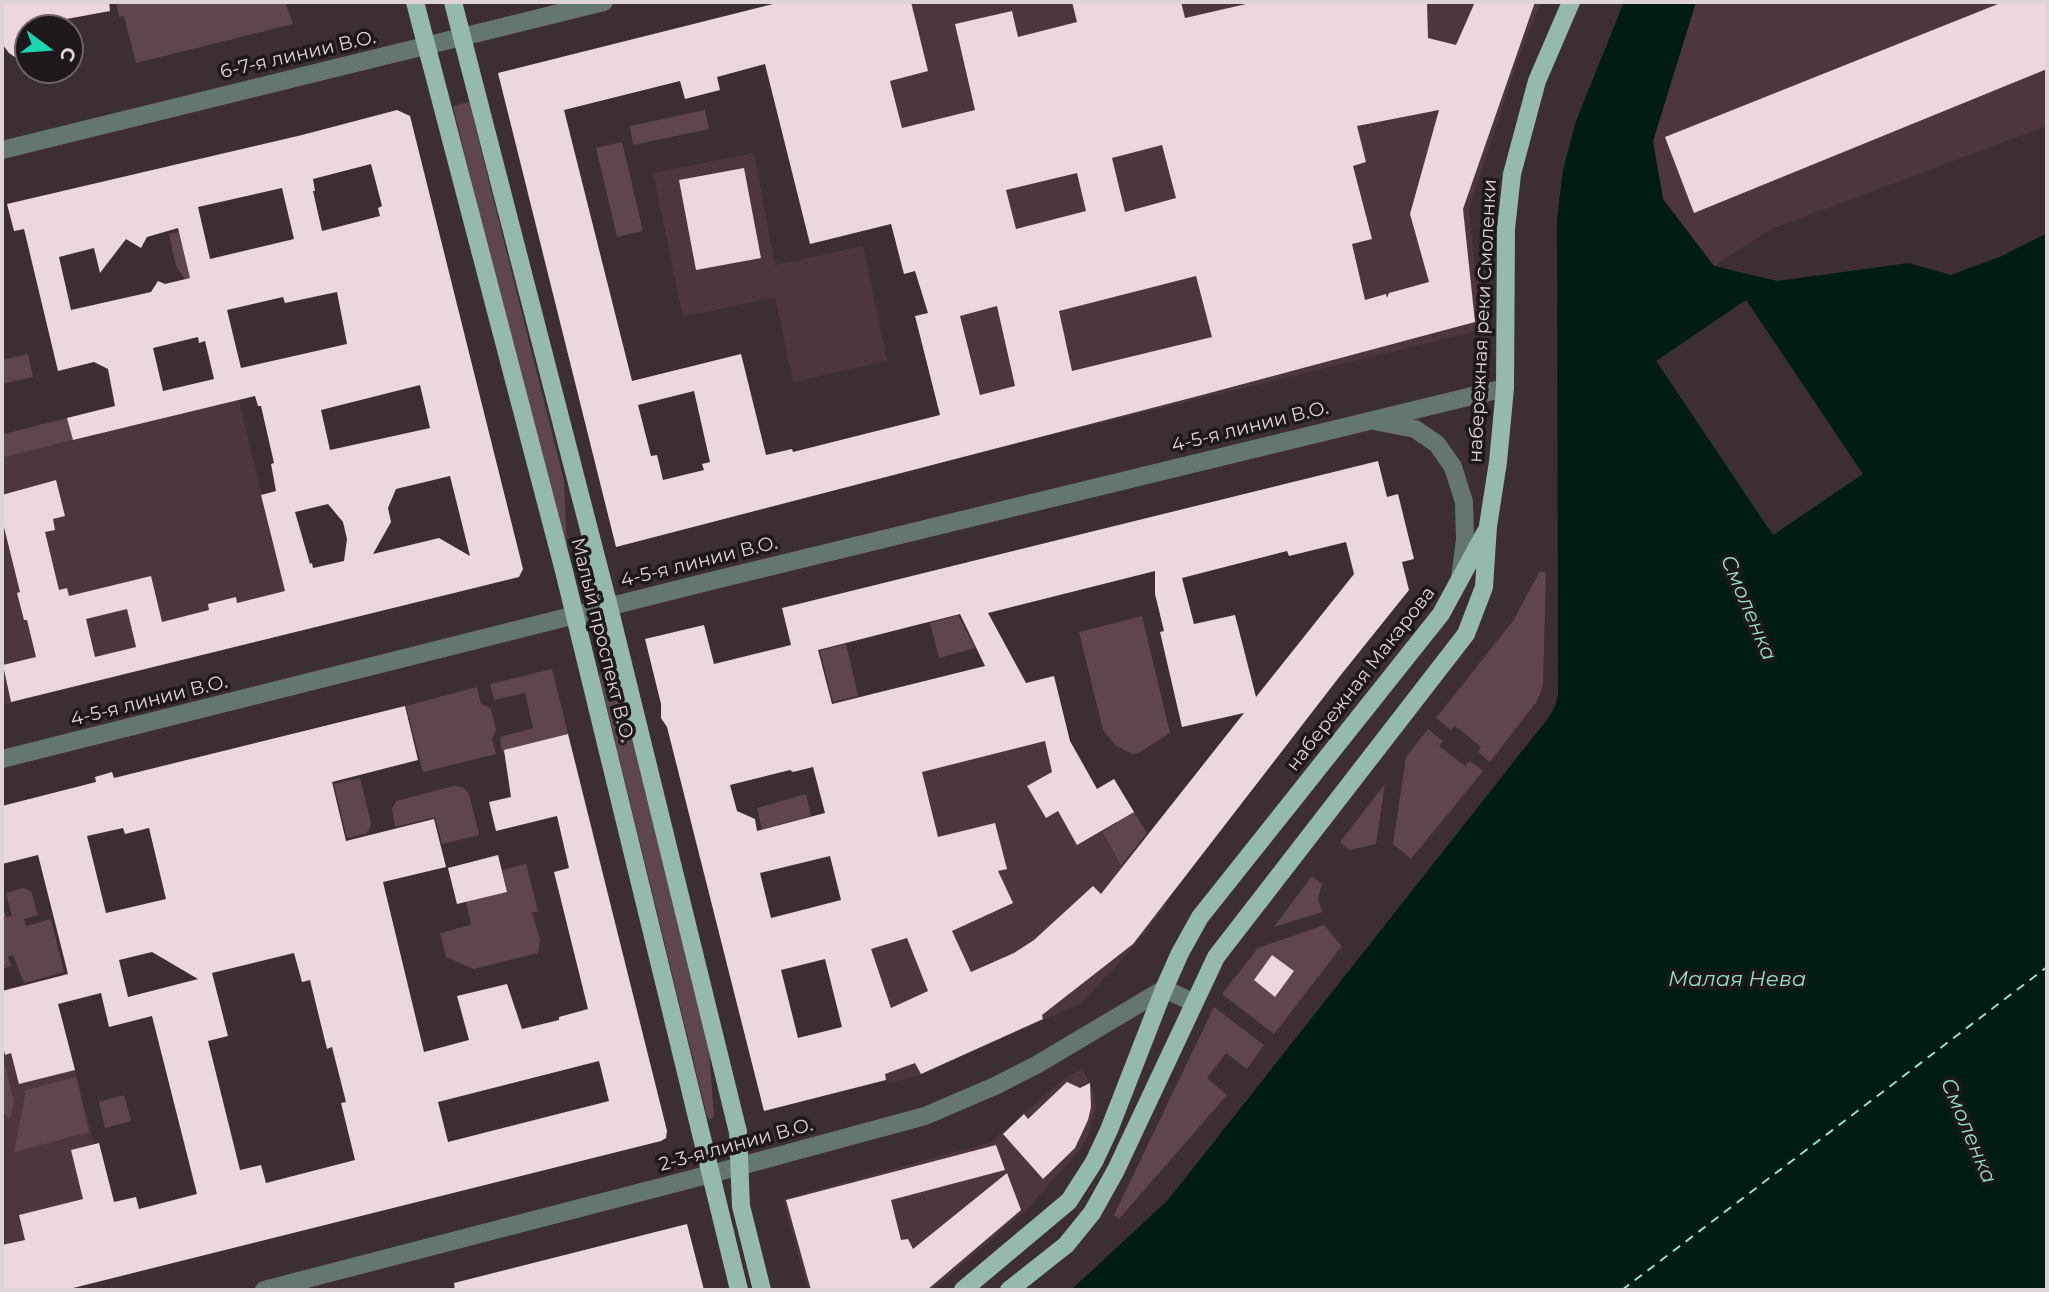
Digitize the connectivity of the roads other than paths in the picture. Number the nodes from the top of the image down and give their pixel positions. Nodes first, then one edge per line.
1 (415, 2) edge
2 (453, 2) edge
3 (604, 2) edge
4 (1571, 2) edge
5 (462, 38) junction
6 (426, 47) junction
7 (2, 150) edge
8 (1504, 388) junction
9 (1367, 420) junction
10 (1488, 526) junction
11 (1459, 583) junction
12 (609, 607) junction
13 (575, 617) junction
14 (2, 759) edge
15 (1164, 989) junction
16 (1193, 1002) junction
17 (740, 1166) junction
18 (711, 1174) junction
19 (264, 1290) edge
20 (739, 1290) edge
21 (762, 1290) edge
22 (963, 1290) edge
23 (1009, 1290) edge

1 - 6 main road, Малый проспект В.О.
2 - 5 main road, Малый проспект В.О.
3 - 5 street, 6-7-я линии В.О.
4 - 8 main road, набережная реки Смоленки
5 - 6 street, 6-7-я линии В.О.
5 - 12 main road, Малый проспект В.О.
6 - 7 street, 6-7-я линии В.О.
6 - 13 main road, Малый проспект В.О.
8 - 9 street, 4-5-я линии В.О.
8 - 10 main road, набережная реки Смоленки
9 - 11 street, 4-5-я линии В.О.
9 - 12 street, 4-5-я линии В.О.
10 - 11 main road, набережная Макарова
10 - 16 main road
11 - 15 main road, набережная Макарова
12 - 13 street, 4-5-я линии В.О.
12 - 17 main road, Малый проспект В.О.
13 - 14 street, 4-5-я линии В.О.
13 - 18 main road, Малый проспект В.О.
15 - 16 street
15 - 17 street, 2-3-я линии В.О.
15 - 22 main road, набережная Макарова
16 - 23 main road
17 - 18 street, 2-3-я линии В.О.
17 - 21 main road, Малый проспект В.О.
18 - 19 street, 2-3-я линии В.О.
18 - 20 main road, Малый проспект В.О.

